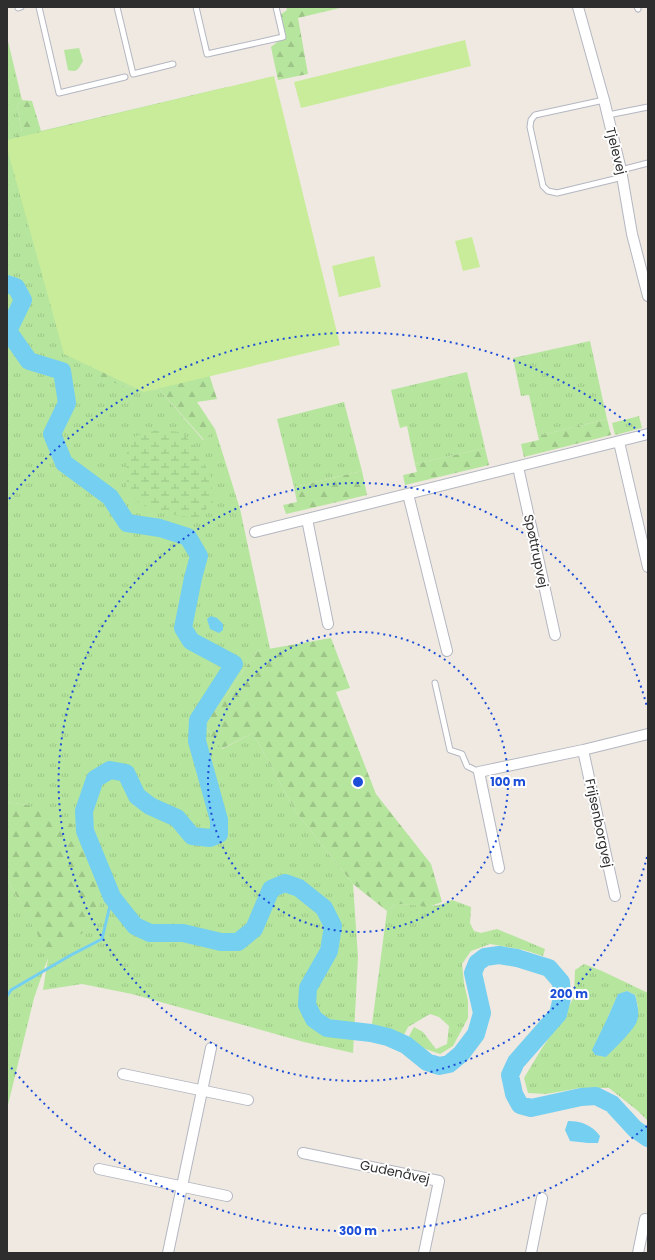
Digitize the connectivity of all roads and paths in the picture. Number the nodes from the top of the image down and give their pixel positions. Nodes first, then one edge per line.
1 (39, 7) edge
2 (117, 7) edge
3 (196, 7) edge
4 (276, 7) edge
5 (578, 7) edge
6 (173, 64) dead end
7 (125, 77) dead end
8 (604, 100) junction
9 (648, 107) edge
10 (608, 115) junction
11 (648, 163) edge
12 (622, 174) junction
13 (648, 296) edge
14 (648, 434) edge
15 (619, 442) junction
16 (518, 467) junction
17 (408, 494) junction
18 (307, 519) junction
19 (255, 532) dead end
20 (648, 567) edge
21 (328, 624) dead end
22 (555, 635) dead end
23 (447, 651) dead end
24 (435, 683) dead end
25 (648, 734) edge
26 (583, 750) junction
27 (479, 772) junction
28 (499, 868) dead end
29 (615, 896) dead end
30 (211, 1048) dead end
31 (123, 1074) dead end
32 (202, 1090) junction
33 (248, 1100) dead end
34 (303, 1153) dead end
35 (99, 1169) dead end
36 (182, 1186) junction
37 (227, 1196) dead end
38 (542, 1198) dead end
39 (645, 1220) dead end
40 (168, 1253) edge
41 (424, 1253) edge
42 (531, 1253) edge
43 (638, 1253) edge

1 - 7 lane
2 - 6 lane
3 - 4 lane
5 - 8 street, Tjelevej
8 - 10 street, Tjelevej
8 - 12 lane
9 - 10 lane
10 - 12 street, Tjelevej
11 - 12 lane
12 - 13 street, Tjelevej
14 - 15 street
15 - 16 street
15 - 20 street
16 - 17 street
16 - 22 street, Spøttrupvej
17 - 18 street
17 - 23 street
18 - 19 street
18 - 21 street
24 - 27 lane
25 - 26 street
26 - 27 street
26 - 29 street, Frijsenborgvej
27 - 28 street
30 - 32 street
31 - 32 street
32 - 33 street
32 - 36 street
34 - 41 street, Gudenåvej
35 - 36 street
36 - 37 street
36 - 40 street
38 - 42 street
39 - 43 street

